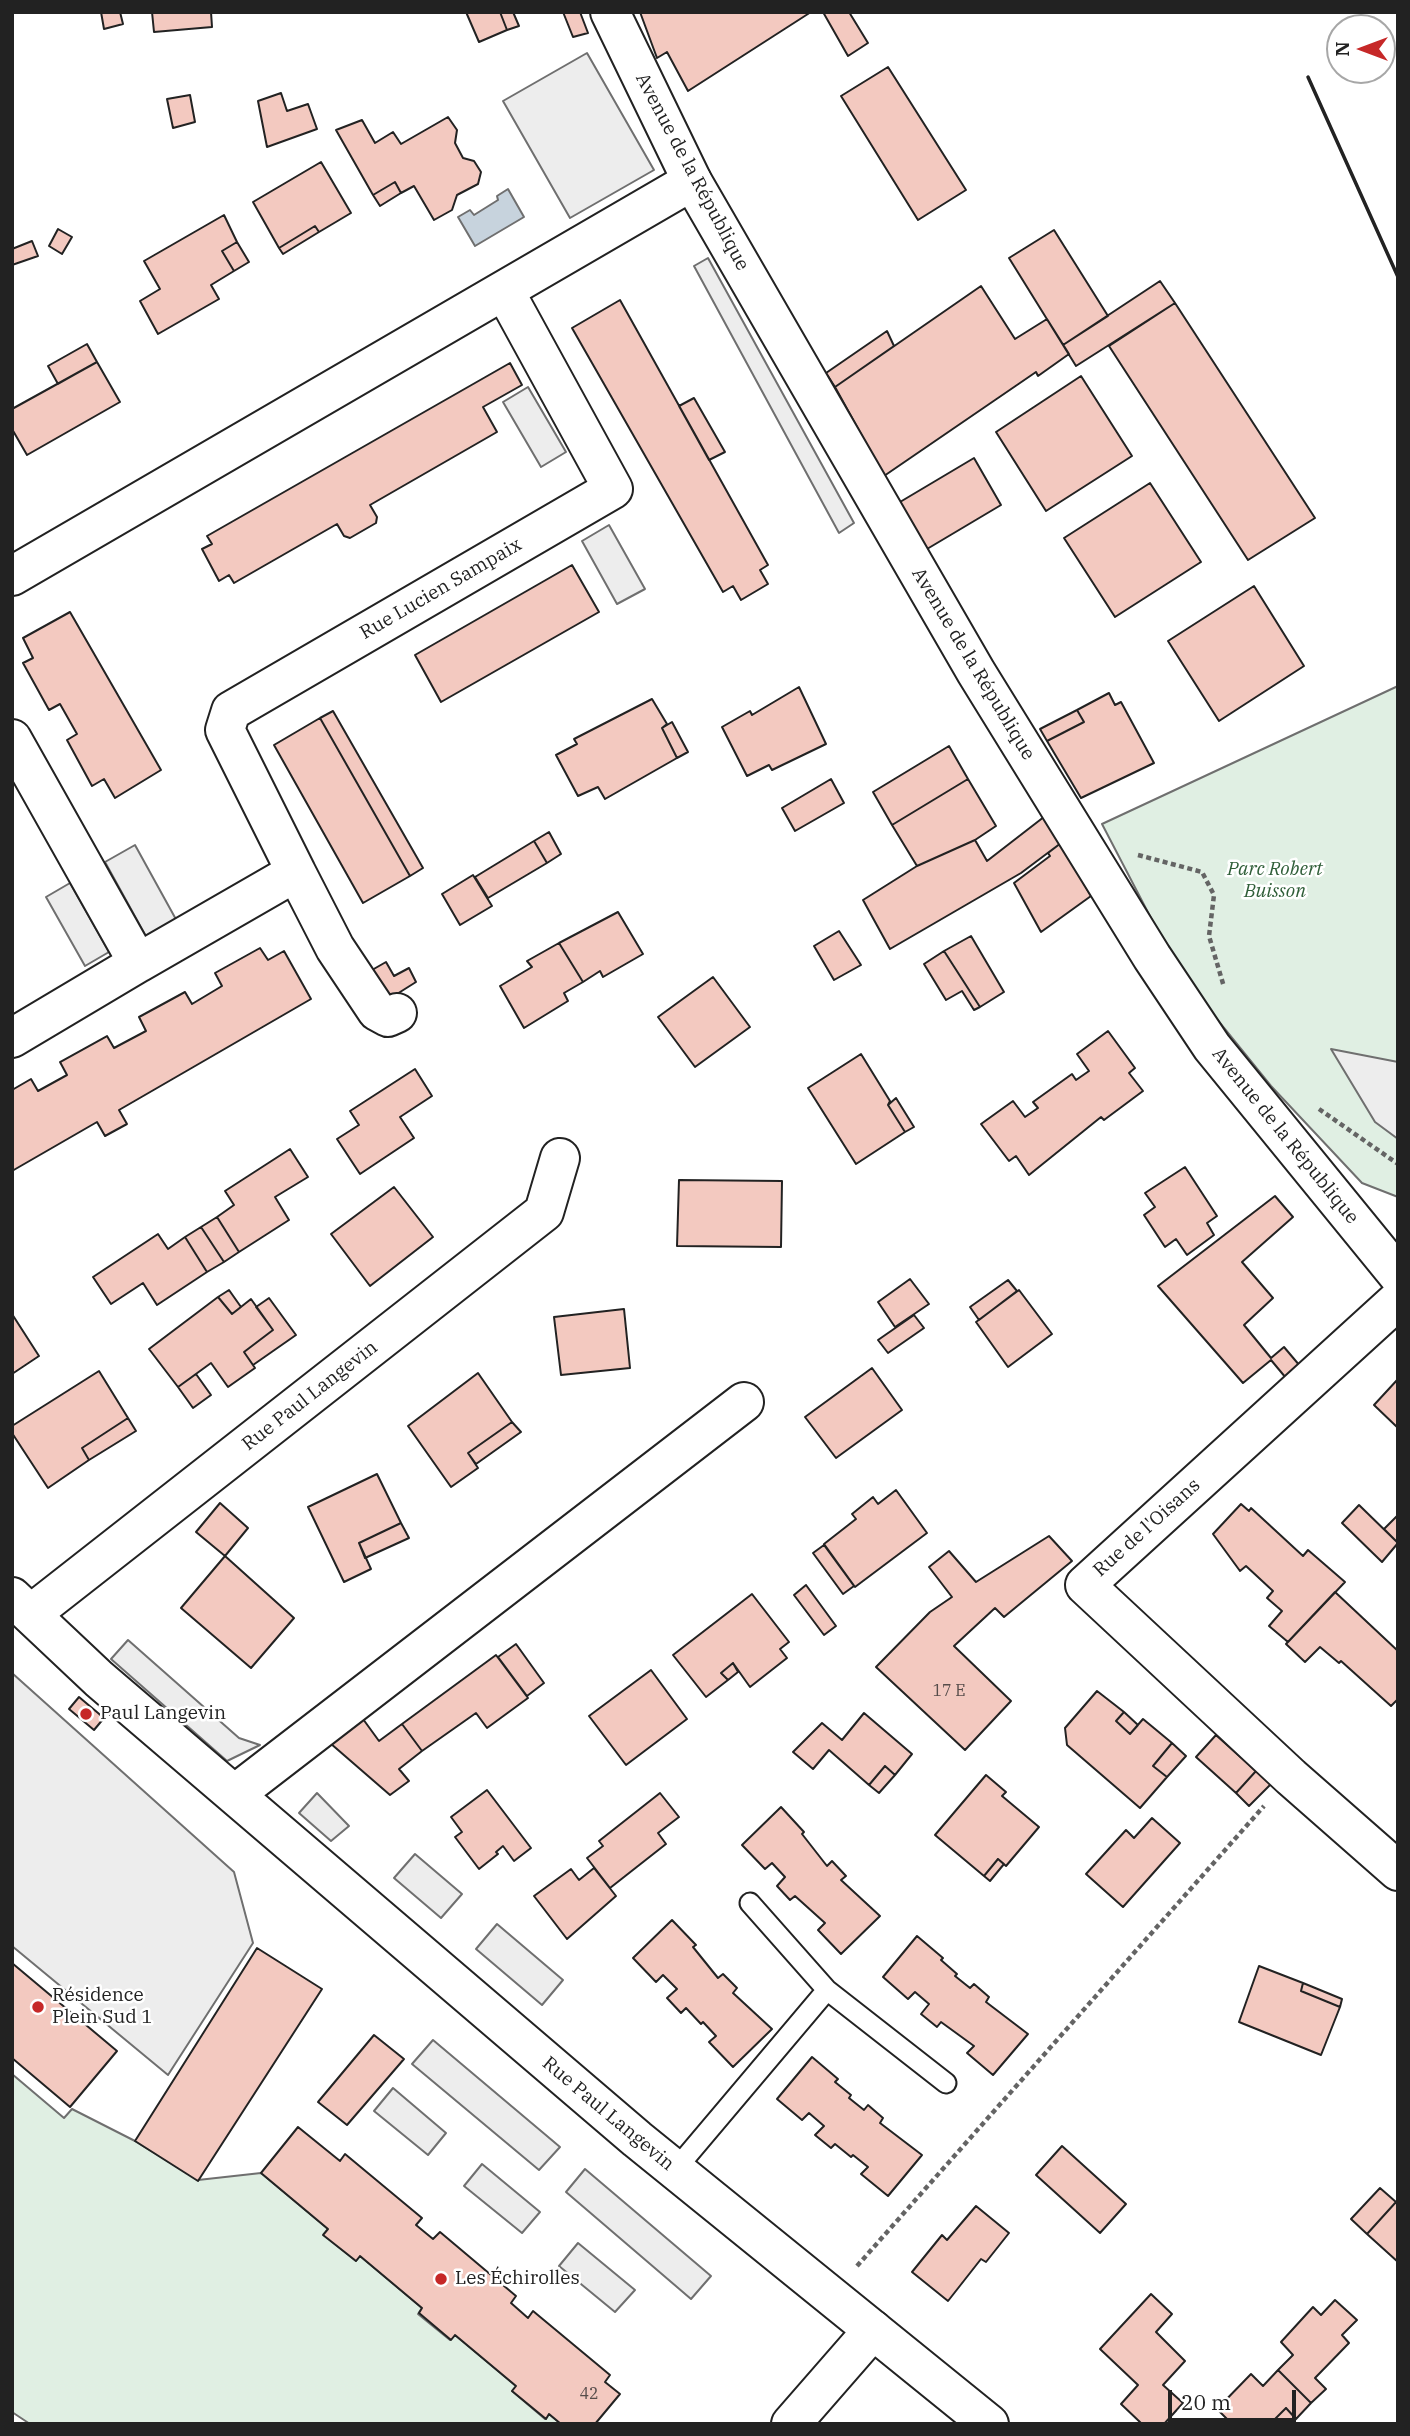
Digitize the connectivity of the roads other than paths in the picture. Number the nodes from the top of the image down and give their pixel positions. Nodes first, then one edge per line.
1 (610, 12) edge
2 (692, 181) junction
3 (505, 292) junction
4 (12, 576) edge
5 (12, 739) edge
6 (296, 872) junction
7 (138, 963) junction
8 (397, 1013) dead end
9 (12, 1038) edge
10 (560, 1157) dead end
11 (1398, 1275) edge
12 (1398, 1300) edge
13 (744, 1402) dead end
14 (21, 1606) edge
15 (235, 1794) junction
16 (1398, 1871) edge
17 (750, 1903) dead end
18 (827, 1990) junction
19 (946, 2083) dead end
20 (675, 2171) junction
21 (873, 2330) junction
22 (791, 2424) edge
23 (989, 2424) edge

1 - 2 street, Avenue de la République
2 - 3 street
2 - 11 street, Avenue de la République
3 - 4 street
3 - 6 street, Rue Lucien Sampaix
5 - 7 street
6 - 7 street
6 - 8 street, Rue Lucien Sampaix
7 - 9 street
10 - 14 street, Rue Paul Langevin
12 - 16 street, Rue de l'Oisans
13 - 15 street
14 - 15 street, Rue Paul Langevin
15 - 20 street, Rue Paul Langevin
17 - 18 lane
18 - 19 lane
18 - 20 lane
20 - 21 street, Rue Paul Langevin
21 - 22 street
21 - 23 street, Rue Paul Langevin

